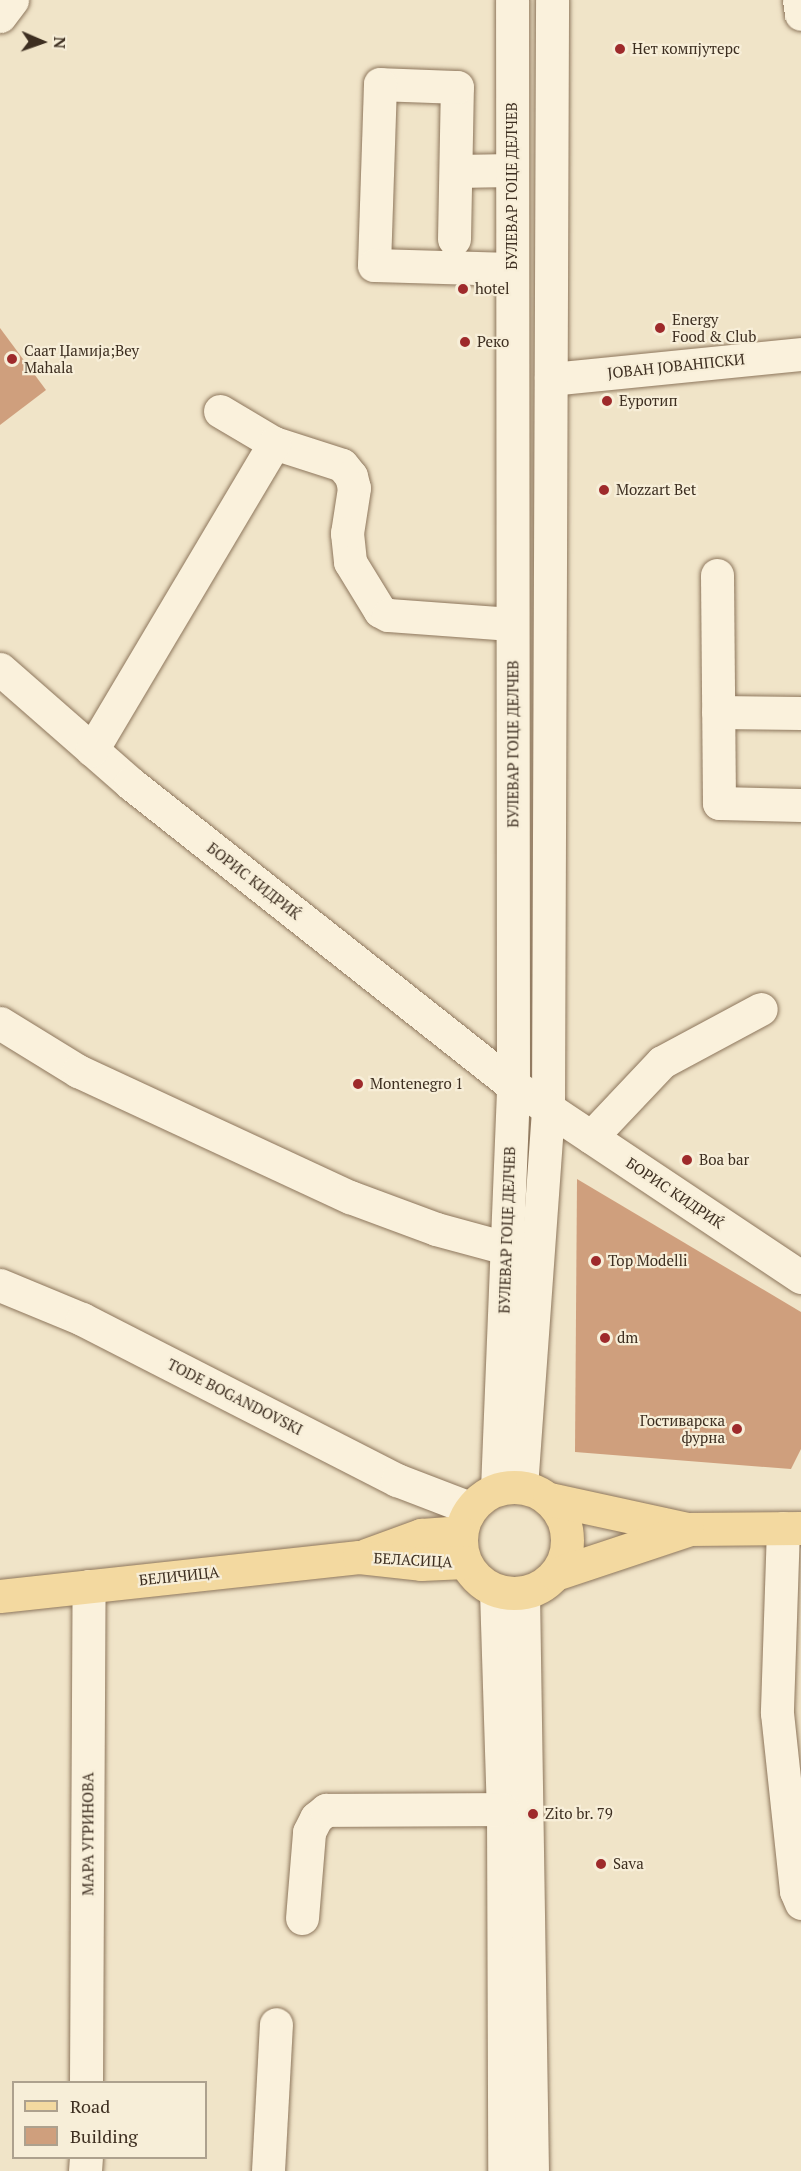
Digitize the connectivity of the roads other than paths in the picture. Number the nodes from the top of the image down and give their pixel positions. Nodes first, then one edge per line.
1 (12, 0) edge
2 (512, 0) edge
3 (552, 0) edge
4 (800, 0) edge
5 (801, 14) edge
6 (0, 16) edge
7 (512, 170) junction
8 (456, 171) junction
9 (454, 239) dead end
10 (512, 269) junction
11 (801, 354) edge
12 (551, 379) junction
13 (220, 411) dead end
14 (274, 444) junction
15 (717, 575) dead end
16 (513, 624) junction
17 (0, 669) edge
18 (718, 712) junction
19 (801, 713) edge
20 (92, 750) junction
21 (801, 805) edge
22 (761, 1009) dead end
23 (0, 1023) edge
24 (513, 1085) junction
25 (548, 1109) junction
26 (591, 1137) junction
27 (506, 1248) junction
28 (801, 1277) edge
29 (0, 1285) edge
30 (522, 1491) junction
31 (792, 1528) edge
32 (688, 1529) junction
33 (465, 1534) junction
34 (359, 1557) joint
35 (555, 1574) junction
36 (89, 1586) junction
37 (510, 1592) junction
38 (0, 1596) edge
39 (503, 1809) junction
40 (801, 1903) edge
41 (302, 1918) dead end
42 (276, 2024) dead end
43 (86, 2081) edge
44 (268, 2171) edge
45 (504, 2171) edge
46 (532, 2171) edge

1 - 6 street
2 - 7 street, БУЛЕВАР ГОЦЕ ДЕЛЧЕВ
3 - 12 street, БУЛЕВАР ГОЦЕ ДЕЛЧЕВ
4 - 5 street
7 - 8 street
7 - 10 street, БУЛЕВАР ГОЦЕ ДЕЛЧЕВ
8 - 9 street
8 - 10 street
10 - 16 street, БУЛЕВАР ГОЦЕ ДЕЛЧЕВ
11 - 12 street, ЈОВАН ЈОВАНПСКИ
12 - 25 street, БУЛЕВАР ГОЦЕ ДЕЛЧЕВ
13 - 14 street
14 - 16 street
14 - 20 street
15 - 18 street
16 - 24 street, БУЛЕВАР ГОЦЕ ДЕЛЧЕВ
17 - 20 street, БОРИС КИДРИЌ
18 - 19 street
18 - 21 street
20 - 24 street, БОРИС КИДРИЌ
22 - 26 street
23 - 27 street
24 - 25 street, БОРИС КИДРИЌ
24 - 27 street, БУЛЕВАР ГОЦЕ ДЕЛЧЕВ
25 - 26 street, БОРИС КИДРИЌ
25 - 30 street, БУЛЕВАР ГОЦЕ ДЕЛЧЕВ
26 - 28 street, БОРИС КИДРИЌ
27 - 30 street, БУЛЕВАР ГОЦЕ ДЕЛЧЕВ
29 - 33 street, TODE BOGANDOVSKI
30 - 32 main road
30 - 33 main road
30 - 35 main road
31 - 32 main road
31 - 40 street
32 - 35 main road
33 - 34 main road, БЕЛАСИЦА
33 - 37 main road
34 - 36 main road, БЕЛИЧИЦА
35 - 37 main road
36 - 38 main road, БЕЛИЧИЦА
36 - 43 street, МАРА УГРИНОВА
37 - 39 street
37 - 46 street
39 - 41 street
39 - 45 street
42 - 44 street

